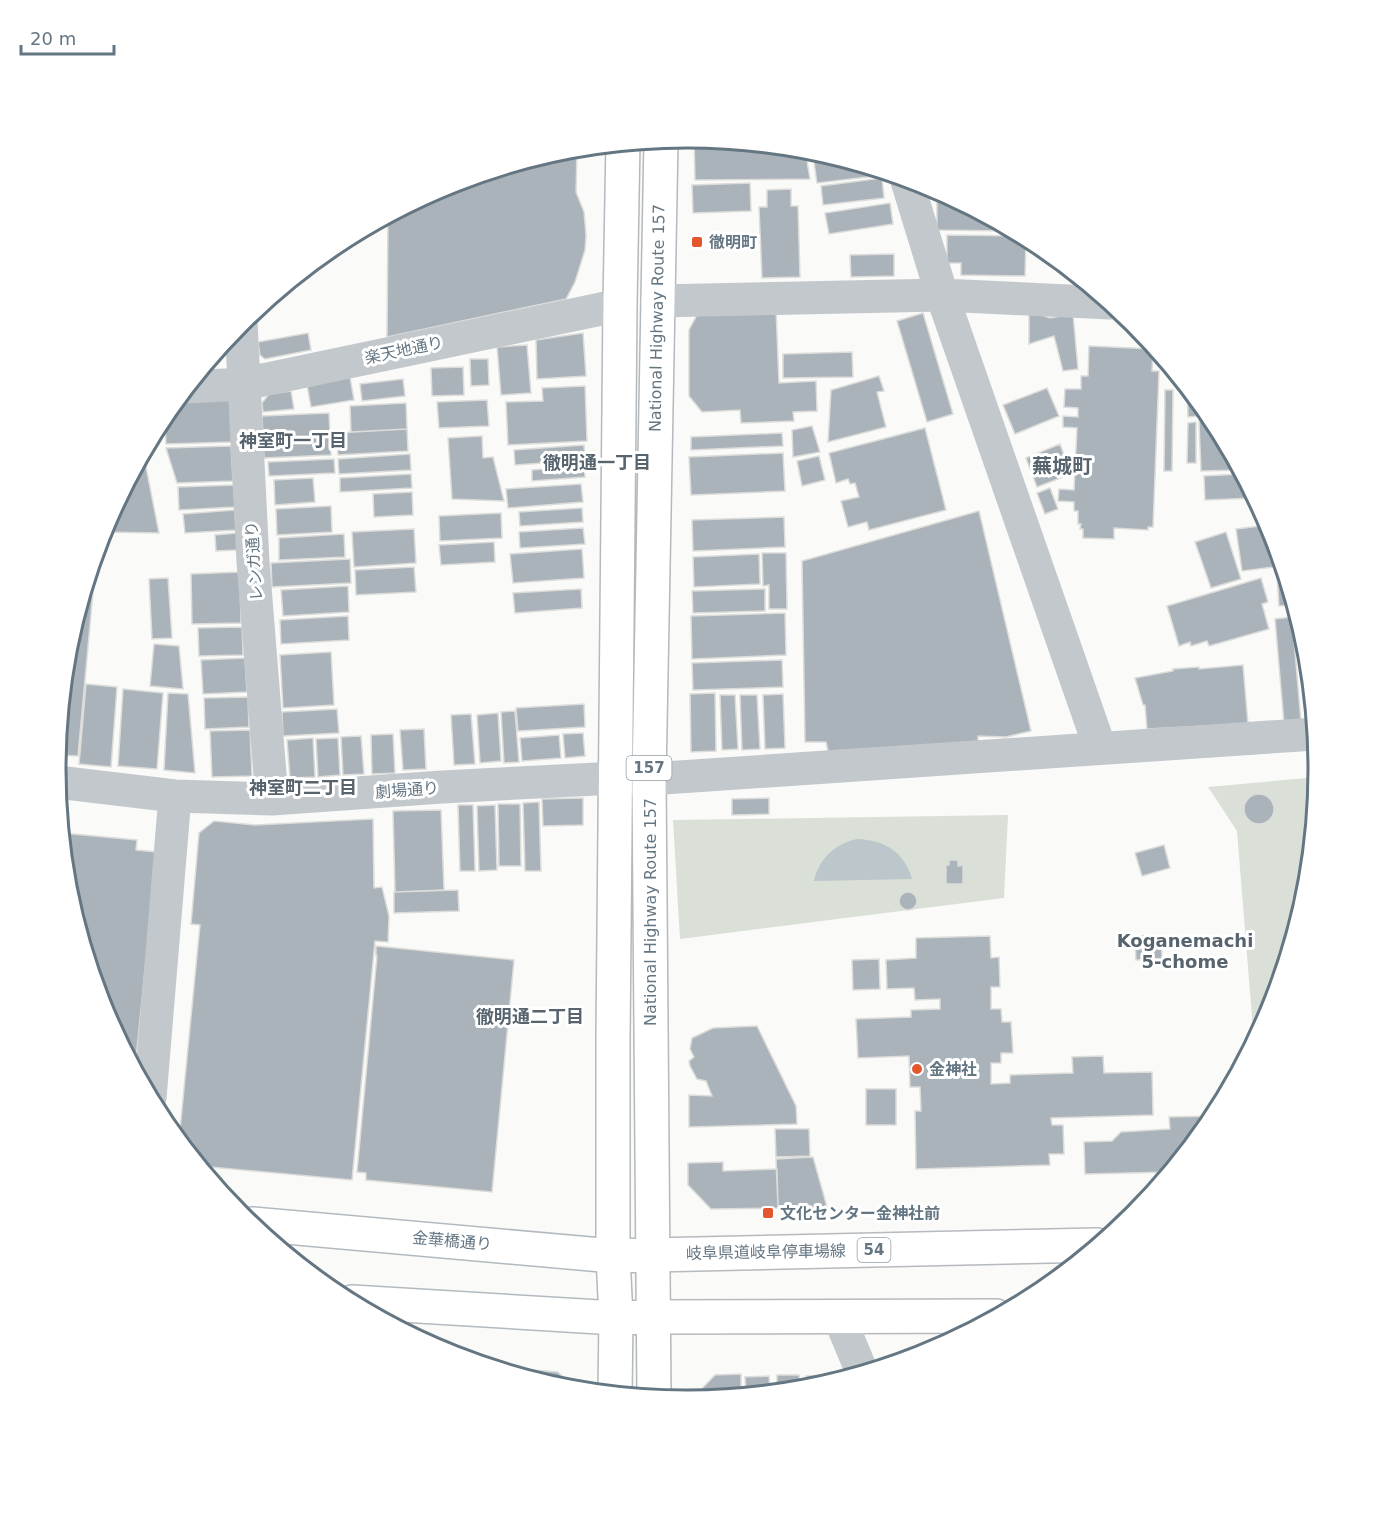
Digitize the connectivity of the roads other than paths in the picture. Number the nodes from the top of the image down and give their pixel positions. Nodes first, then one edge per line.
1 (661, 149) edge
2 (623, 151) edge
3 (909, 189) edge
4 (942, 295) junction
5 (657, 301) junction
6 (1096, 302) edge
7 (620, 305) junction
8 (242, 336) edge
9 (244, 384) junction
10 (197, 386) edge
11 (1307, 735) edge
12 (1100, 748) junction
13 (616, 778) junction
14 (649, 779) junction
15 (66, 783) edge
16 (175, 796) junction
17 (272, 799) junction
18 (151, 1083) edge
19 (267, 1225) edge
20 (1084, 1245) edge
21 (652, 1255) junction
22 (613, 1256) junction
23 (371, 1303) edge
24 (978, 1316) edge
25 (653, 1317) junction
26 (839, 1317) junction
27 (616, 1318) junction
28 (859, 1365) edge
29 (615, 1385) edge
30 (654, 1388) edge

1 - 5 main road, National Highway Route 157 / 157
2 - 7 main road, National Highway Route 157 / 157
3 - 4 street
4 - 5 street
4 - 6 street
4 - 12 street
5 - 14 main road, National Highway Route 157 / 157
7 - 9 street, 楽天地通り
7 - 13 main road, National Highway Route 157 / 157
8 - 9 street, レンガ通り
9 - 10 street, 楽天地通り
9 - 17 street, レンガ通り
11 - 12 street, 劇場通り
12 - 14 street, 劇場通り
13 - 14 street, 劇場通り
13 - 17 street, 劇場通り
13 - 22 main road, National Highway Route 157 / 157
14 - 21 main road, National Highway Route 157 / 157
15 - 16 street, 劇場通り
16 - 17 street, 劇場通り
16 - 18 street
19 - 22 main road, 金華橋通り
20 - 21 main road, 岐阜県道岐阜停車場線 / 54
21 - 22 main road, 金華橋通り
21 - 25 main road, National Highway Route 157 / 157
22 - 27 main road, National Highway Route 157 / 157
23 - 27 main road
24 - 26 main road
25 - 26 main road
25 - 27 main road
25 - 30 main road, National Highway Route 157 / 157
26 - 28 street
27 - 29 main road, National Highway Route 157 / 157

